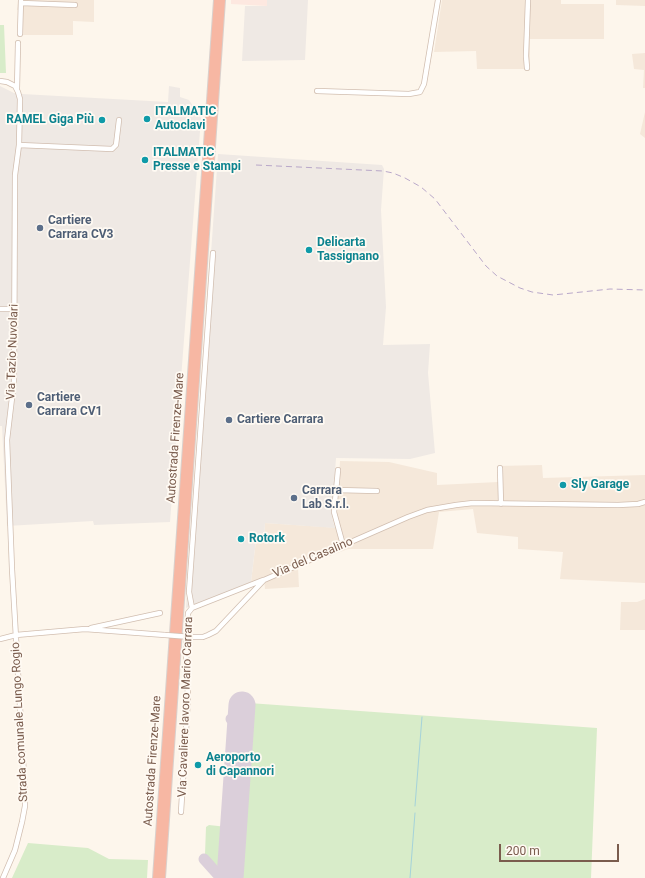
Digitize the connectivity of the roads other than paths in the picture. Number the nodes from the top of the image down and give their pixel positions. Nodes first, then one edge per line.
1 (217, 0) edge
2 (222, 0) edge
3 (438, 0) edge
4 (528, 0) edge
5 (21, 1) edge
6 (74, 4) dead end
7 (20, 34) dead end
8 (18, 43) dead end
9 (527, 68) dead end
10 (0, 81) edge
11 (17, 90) junction
12 (317, 92) dead end
13 (119, 120) dead end
14 (19, 145) junction
15 (213, 253) dead end
16 (0, 309) edge
17 (15, 309) junction
18 (500, 468) dead end
19 (338, 470) dead end
20 (337, 490) junction
21 (377, 491) dead end
22 (645, 502) edge
23 (501, 504) junction
24 (343, 545) junction
25 (264, 580) junction
26 (192, 608) junction
27 (160, 613) dead end
28 (85, 629) junction
29 (16, 635) junction
30 (0, 639) edge
31 (181, 812) dead end
32 (3, 878) edge
33 (156, 878) edge
34 (162, 878) edge

1 - 33 highway, Autostrada Firenze-Mare
2 - 34 highway, Autostrada Firenze-Mare
3 - 12 street
4 - 9 street
5 - 6 street
5 - 7 street
8 - 11 street, Via Tazio Nuvolari
10 - 11 street
11 - 14 street, Via Tazio Nuvolari
13 - 14 street
14 - 17 street, Via Tazio Nuvolari
15 - 26 street
16 - 17 street
17 - 29 street, Via Tazio Nuvolari
18 - 23 street
19 - 20 street
20 - 21 street
20 - 24 street
22 - 23 street, Via del Casalino
23 - 24 street, Via del Casalino
24 - 25 street, Via del Casalino
25 - 26 street, Via Cavaliere lavoro Mario Carrara
25 - 28 street, Via del Casalino, bridge
26 - 31 street, Via Cavaliere lavoro Mario Carrara
27 - 28 street
28 - 29 street, Via del Casalino
29 - 30 street, Via del Casalino
29 - 32 street, Strada comunale Lungo Rogio

